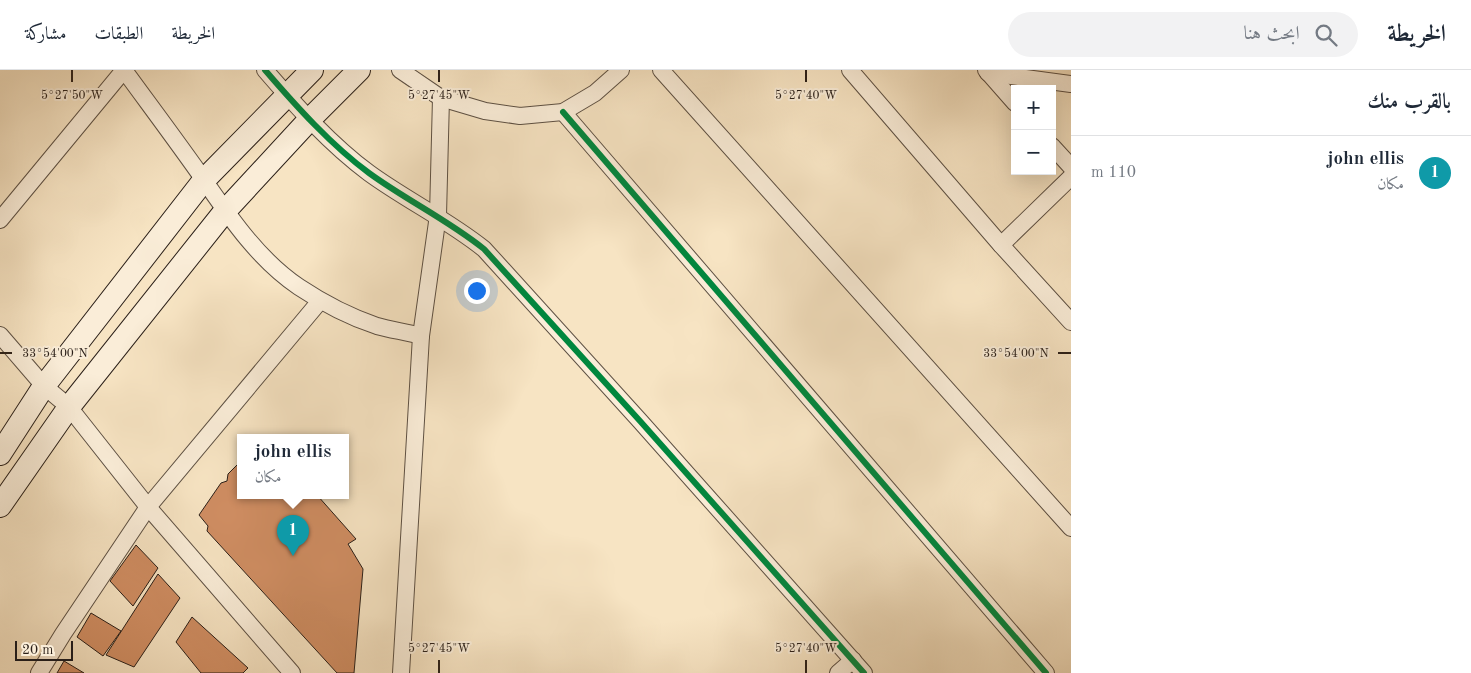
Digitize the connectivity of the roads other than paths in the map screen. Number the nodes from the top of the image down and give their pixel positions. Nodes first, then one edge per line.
1 (124, 70) edge
2 (265, 70) edge
3 (312, 70) edge
4 (359, 70) edge
5 (400, 70) edge
6 (621, 70) edge
7 (661, 70) edge
8 (850, 70) edge
9 (987, 72) edge
10 (1071, 84) edge
11 (286, 95) junction
12 (441, 98) junction
13 (1011, 99) edge
14 (563, 112) junction
15 (310, 119) junction
16 (1056, 150) edge
17 (1071, 167) edge
18 (1071, 177) edge
19 (204, 180) junction
20 (225, 211) junction
21 (438, 215) junction
22 (0, 220) edge
23 (1001, 245) junction
24 (320, 301) junction
25 (1071, 322) edge
26 (0, 335) edge
27 (421, 336) junction
28 (44, 386) junction
29 (69, 408) junction
30 (0, 454) edge
31 (0, 506) edge
32 (148, 507) junction
33 (1071, 528) edge
34 (852, 660) junction
35 (39, 673) edge
36 (292, 673) edge
37 (401, 673) edge
38 (838, 673) edge
39 (864, 673) edge
40 (1046, 673) edge

1 - 19 street
1 - 22 street
2 - 11 street
3 - 11 street
4 - 15 street
5 - 12 street
6 - 14 street
7 - 33 street
8 - 23 street
9 - 10 street
9 - 13 street
11 - 15 street
11 - 19 street
12 - 14 street
12 - 21 street
14 - 40 street
15 - 20 street
15 - 21 street
16 - 17 street
18 - 23 street
19 - 20 street
19 - 28 street
20 - 24 street
20 - 29 street
21 - 27 street
21 - 34 street
23 - 25 street
24 - 27 street
24 - 32 street
26 - 28 street
27 - 37 street
28 - 29 street
28 - 30 street
29 - 31 street
29 - 32 street
32 - 35 street
32 - 36 street
34 - 38 street
34 - 39 street

